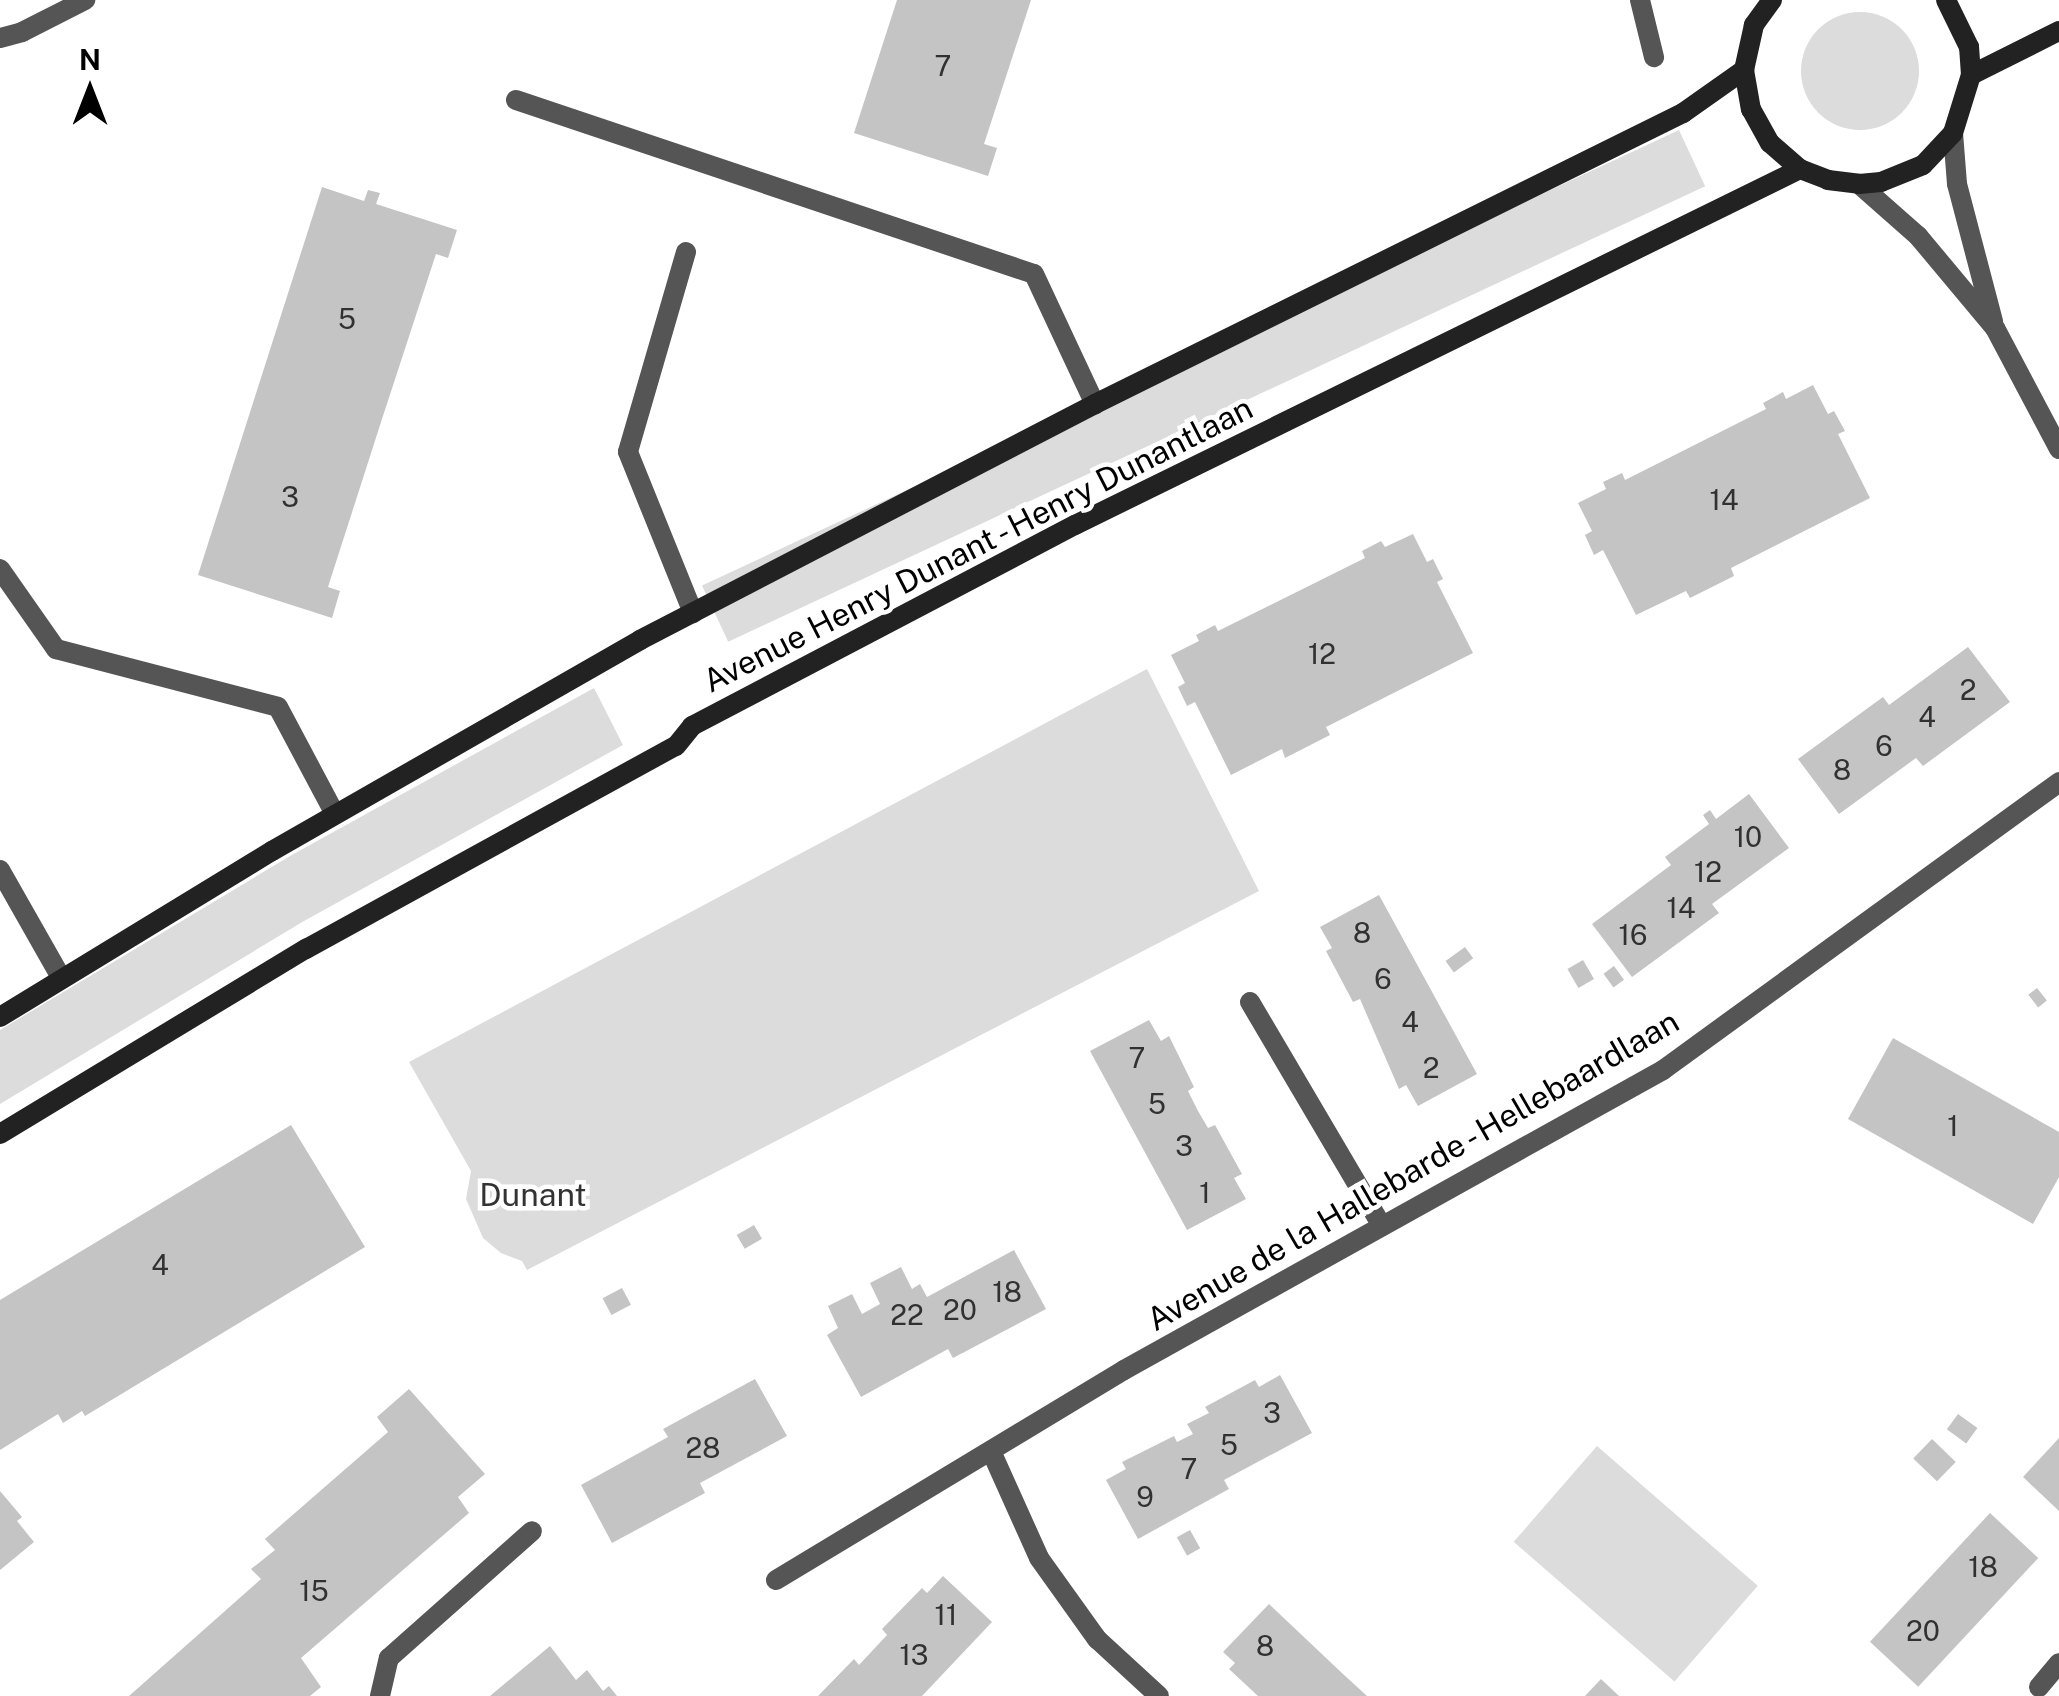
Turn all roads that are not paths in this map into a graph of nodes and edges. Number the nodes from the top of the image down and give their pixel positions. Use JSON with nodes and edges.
{"nodes":[{"id":1,"x":85,"y":0,"type":"edge"},
{"id":2,"x":1640,"y":0,"type":"edge"},
{"id":3,"x":1772,"y":0,"type":"edge"},
{"id":4,"x":1946,"y":0,"type":"edge"},
{"id":5,"x":2059,"y":31,"type":"edge"},
{"id":6,"x":0,"y":38,"type":"edge"},
{"id":7,"x":1654,"y":57,"type":"dead end"},
{"id":8,"x":1744,"y":70,"type":"junction"},
{"id":9,"x":1971,"y":75,"type":"junction"},
{"id":10,"x":516,"y":100,"type":"dead end"},
{"id":11,"x":1953,"y":133,"type":"junction"},
{"id":12,"x":1800,"y":168,"type":"junction"},
{"id":13,"x":1859,"y":184,"type":"junction"},
{"id":14,"x":686,"y":252,"type":"dead end"},
{"id":15,"x":1994,"y":328,"type":"junction"},
{"id":16,"x":1095,"y":404,"type":"junction"},
{"id":17,"x":2059,"y":449,"type":"edge"},
{"id":18,"x":0,"y":569,"type":"edge"},
{"id":19,"x":693,"y":612,"type":"junction"},
{"id":20,"x":2059,"y":782,"type":"edge"},
{"id":21,"x":335,"y":814,"type":"junction"},
{"id":22,"x":0,"y":870,"type":"edge"},
{"id":23,"x":62,"y":979,"type":"junction"},
{"id":24,"x":1250,"y":1002,"type":"dead end"},
{"id":25,"x":0,"y":1017,"type":"edge"},
{"id":26,"x":0,"y":1134,"type":"edge"},
{"id":27,"x":1382,"y":1226,"type":"junction"},
{"id":28,"x":991,"y":1451,"type":"junction"},
{"id":29,"x":532,"y":1531,"type":"dead end"},
{"id":30,"x":776,"y":1580,"type":"dead end"},
{"id":31,"x":2059,"y":1663,"type":"edge"},
{"id":32,"x":2039,"y":1687,"type":"dead end"},
{"id":33,"x":380,"y":1696,"type":"edge"},
{"id":34,"x":1159,"y":1696,"type":"edge"}],
"edges":[{"from":1,"to":6,"type":"street"},
{"from":2,"to":7,"type":"street"},
{"from":3,"to":8,"type":"street"},
{"from":4,"to":9,"type":"street"},
{"from":5,"to":9,"type":"street"},
{"from":8,"to":12,"type":"street"},
{"from":8,"to":16,"type":"street"},
{"from":9,"to":11,"type":"street"},
{"from":10,"to":16,"type":"street"},
{"from":11,"to":13,"type":"street"},
{"from":11,"to":15,"type":"street"},
{"from":12,"to":13,"type":"street"},
{"from":12,"to":26,"type":"street","name":"Avenue Henry Dunant - Henry Dunantlaan"},
{"from":13,"to":15,"type":"street"},
{"from":14,"to":19,"type":"street"},
{"from":15,"to":17,"type":"street"},
{"from":16,"to":19,"type":"street"},
{"from":18,"to":21,"type":"street"},
{"from":19,"to":21,"type":"street"},
{"from":20,"to":27,"type":"street","name":"Avenue de la Hallebarde - Hellebaardlaan"},
{"from":21,"to":23,"type":"street"},
{"from":22,"to":23,"type":"street"},
{"from":23,"to":25,"type":"street"},
{"from":24,"to":27,"type":"street"},
{"from":27,"to":28,"type":"street","name":"Avenue de la Hallebarde - Hellebaardlaan"},
{"from":28,"to":30,"type":"street","name":"Avenue de la Hallebarde - Hellebaardlaan"},
{"from":28,"to":34,"type":"street"},
{"from":29,"to":33,"type":"street"},
{"from":31,"to":32,"type":"street"}]}
